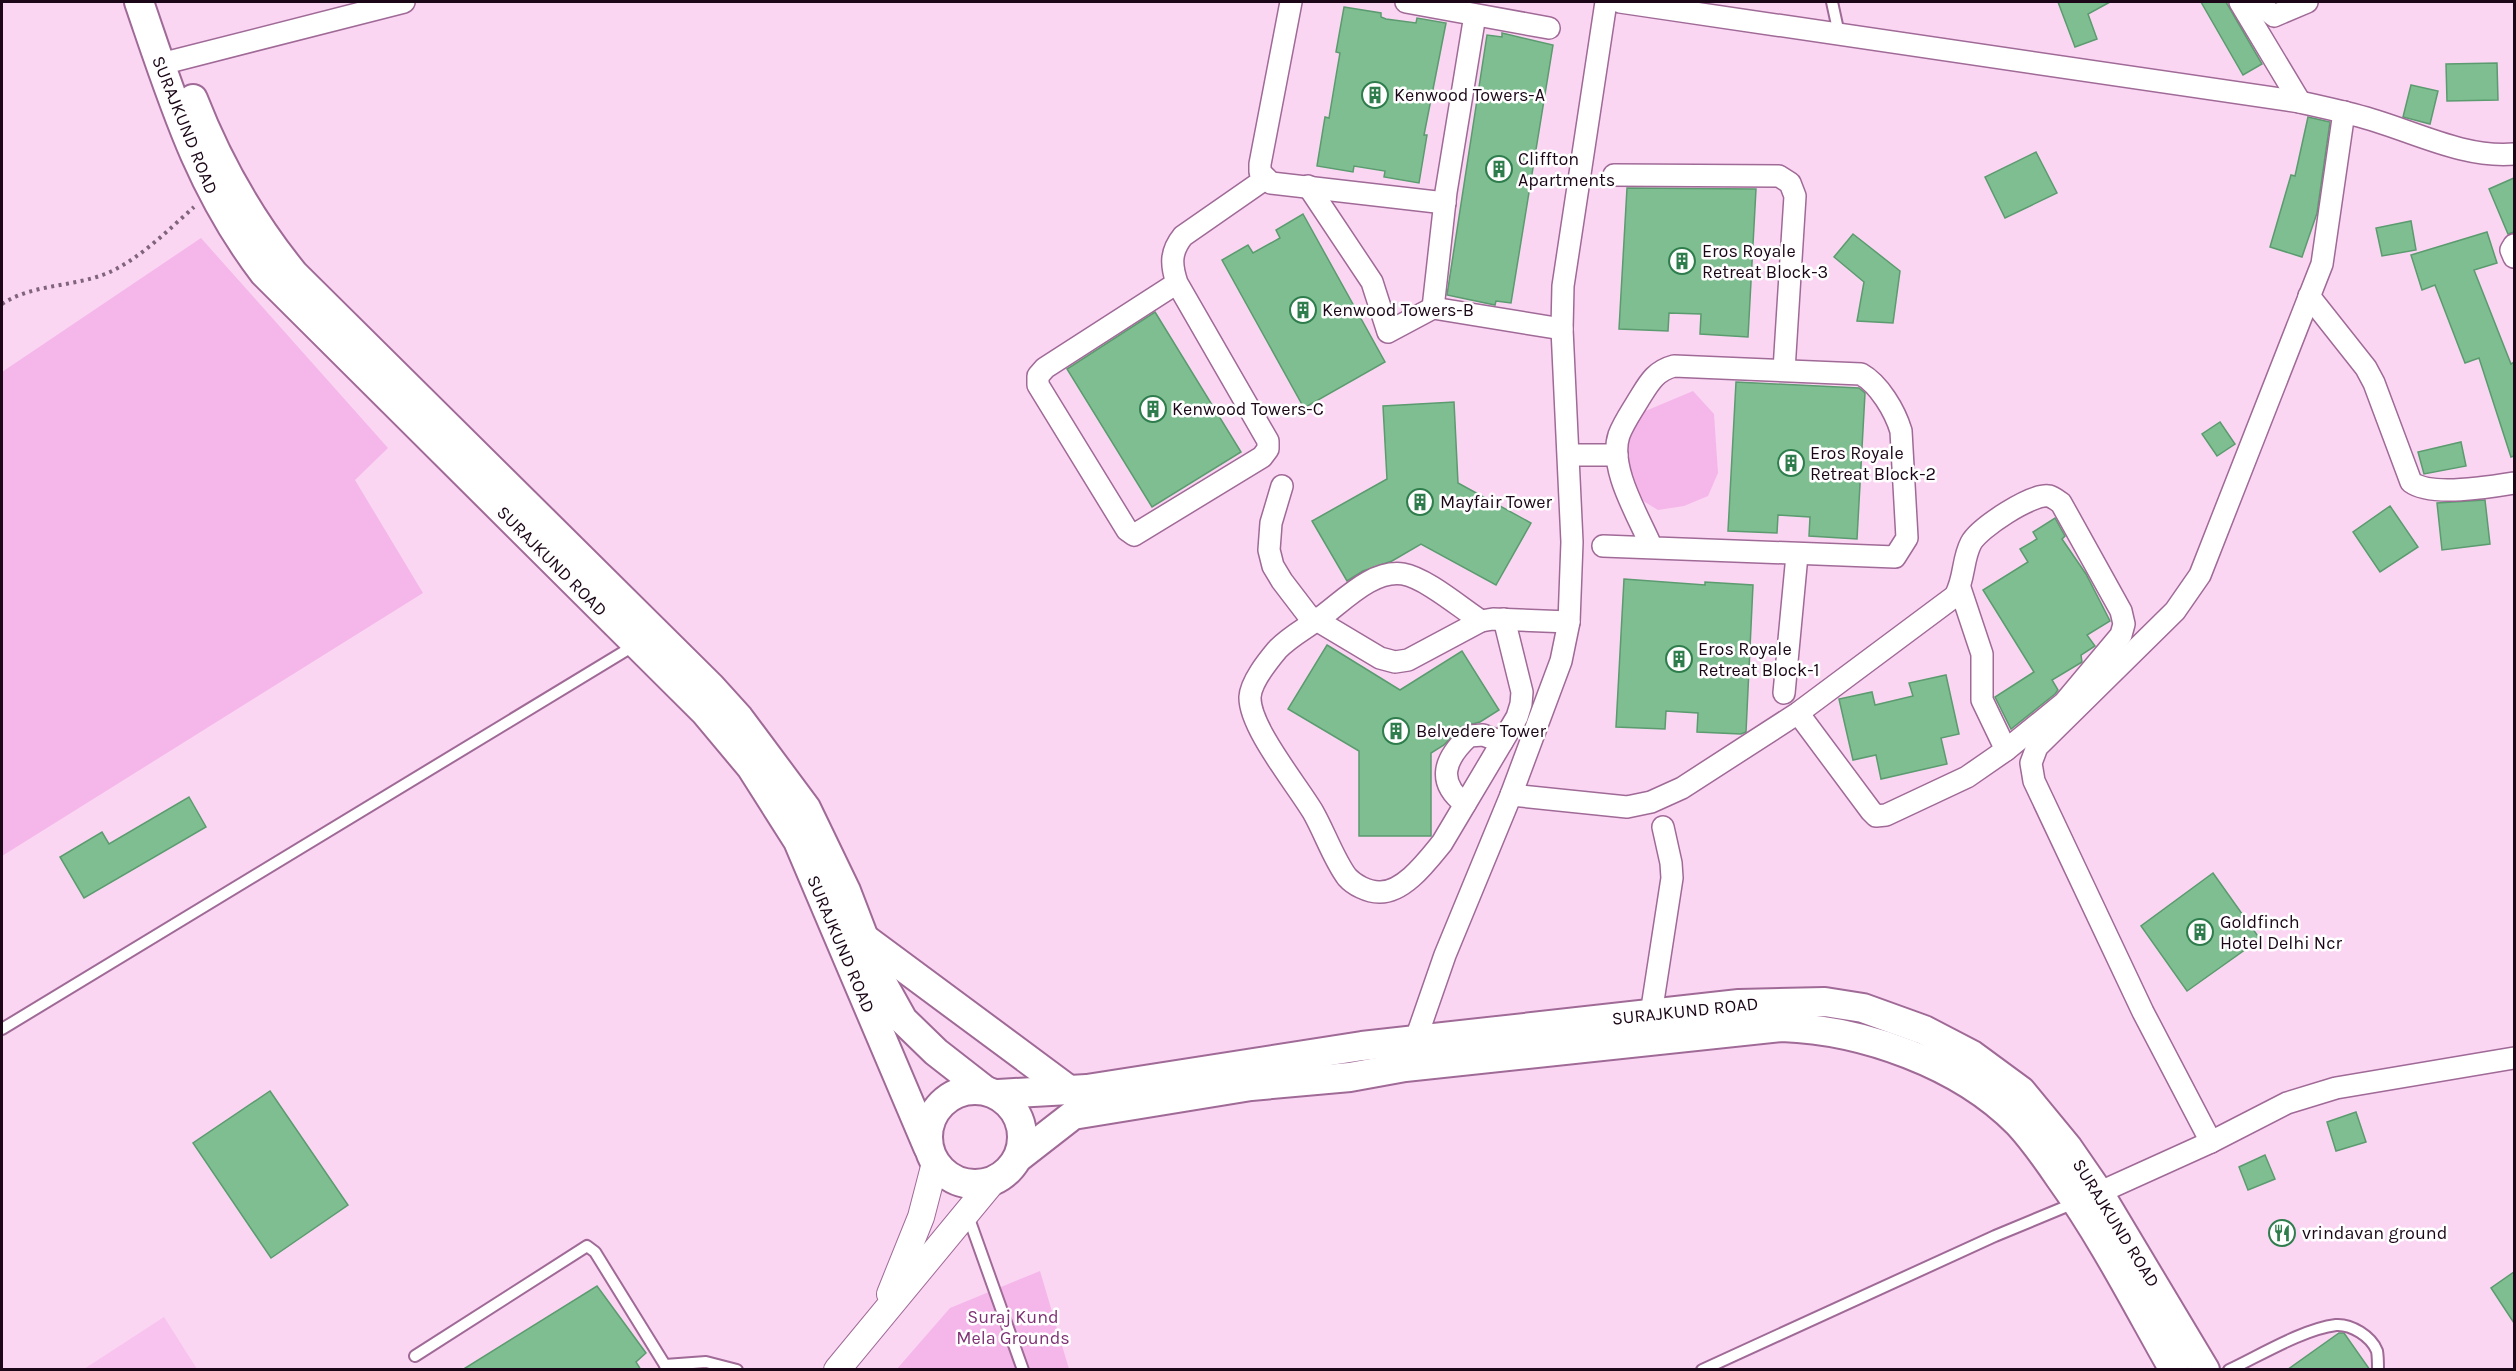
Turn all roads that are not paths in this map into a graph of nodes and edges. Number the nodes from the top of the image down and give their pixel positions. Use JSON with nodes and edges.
{"nodes":[{"id":1,"x":139,"y":2,"type":"edge"},
{"id":2,"x":155,"y":2,"type":"edge"},
{"id":3,"x":404,"y":2,"type":"edge"},
{"id":4,"x":1292,"y":2,"type":"edge"},
{"id":5,"x":1406,"y":2,"type":"edge"},
{"id":6,"x":1606,"y":2,"type":"edge"},
{"id":7,"x":1620,"y":2,"type":"edge"},
{"id":8,"x":1832,"y":2,"type":"edge"},
{"id":9,"x":2240,"y":2,"type":"edge"},
{"id":10,"x":2257,"y":2,"type":"edge"},
{"id":11,"x":2307,"y":2,"type":"edge"},
{"id":12,"x":1475,"y":15,"type":"junction"},
{"id":13,"x":1549,"y":28,"type":"dead end"},
{"id":14,"x":1839,"y":34,"type":"junction"},
{"id":15,"x":169,"y":62,"type":"junction"},
{"id":16,"x":2300,"y":102,"type":"junction"},
{"id":17,"x":2344,"y":112,"type":"junction"},
{"id":18,"x":2514,"y":154,"type":"edge"},
{"id":19,"x":1614,"y":176,"type":"dead end"},
{"id":20,"x":1265,"y":179,"type":"junction"},
{"id":21,"x":1308,"y":186,"type":"junction"},
{"id":22,"x":1445,"y":203,"type":"junction"},
{"id":23,"x":2514,"y":245,"type":"edge"},
{"id":24,"x":2514,"y":257,"type":"edge"},
{"id":25,"x":1178,"y":283,"type":"junction"},
{"id":26,"x":2309,"y":296,"type":"junction"},
{"id":27,"x":1433,"y":308,"type":"junction"},
{"id":28,"x":1562,"y":329,"type":"junction"},
{"id":29,"x":1784,"y":370,"type":"junction"},
{"id":30,"x":1570,"y":455,"type":"junction"},
{"id":31,"x":1617,"y":455,"type":"junction"},
{"id":32,"x":2514,"y":483,"type":"edge"},
{"id":33,"x":1282,"y":486,"type":"dead end"},
{"id":34,"x":1603,"y":546,"type":"dead end"},
{"id":35,"x":1652,"y":548,"type":"junction"},
{"id":36,"x":1797,"y":555,"type":"junction"},
{"id":37,"x":1960,"y":588,"type":"junction"},
{"id":38,"x":1504,"y":619,"type":"junction"},
{"id":39,"x":1317,"y":620,"type":"junction"},
{"id":40,"x":1481,"y":621,"type":"junction"},
{"id":41,"x":1569,"y":622,"type":"junction"},
{"id":42,"x":645,"y":638,"type":"junction"},
{"id":43,"x":1784,"y":693,"type":"dead end"},
{"id":44,"x":1798,"y":713,"type":"junction"},
{"id":45,"x":1502,"y":742,"type":"junction"},
{"id":46,"x":2006,"y":750,"type":"junction"},
{"id":47,"x":1511,"y":795,"type":"junction"},
{"id":48,"x":1466,"y":804,"type":"junction"},
{"id":49,"x":1663,"y":827,"type":"dead end"},
{"id":50,"x":864,"y":938,"type":"junction"},
{"id":51,"x":1651,"y":1014,"type":"junction"},
{"id":52,"x":2,"y":1029,"type":"edge"},
{"id":53,"x":1416,"y":1039,"type":"junction"},
{"id":54,"x":2514,"y":1058,"type":"edge"},
{"id":55,"x":1405,"y":1067,"type":"junction"},
{"id":56,"x":1069,"y":1089,"type":"junction"},
{"id":57,"x":992,"y":1092,"type":"junction"},
{"id":58,"x":2211,"y":1142,"type":"junction"},
{"id":59,"x":932,"y":1155,"type":"junction"},
{"id":60,"x":1019,"y":1157,"type":"junction"},
{"id":61,"x":993,"y":1181,"type":"junction"},
{"id":62,"x":2088,"y":1197,"type":"junction"},
{"id":63,"x":967,"y":1213,"type":"junction"},
{"id":64,"x":879,"y":1320,"type":"junction"},
{"id":65,"x":415,"y":1356,"type":"dead end"},
{"id":66,"x":666,"y":1367,"type":"edge"},
{"id":67,"x":737,"y":1370,"type":"edge"},
{"id":68,"x":837,"y":1370,"type":"edge"},
{"id":69,"x":1023,"y":1370,"type":"edge"},
{"id":70,"x":1702,"y":1370,"type":"edge"},
{"id":71,"x":2174,"y":1370,"type":"edge"},
{"id":72,"x":2205,"y":1370,"type":"edge"},
{"id":73,"x":2229,"y":1370,"type":"edge"},
{"id":74,"x":2378,"y":1370,"type":"edge"}],
"edges":[{"from":1,"to":15,"type":"main road","name":"SURAJKUND ROAD"},
{"from":2,"to":15,"type":"main road","name":"SURAJKUND ROAD"},
{"from":3,"to":15,"type":"street"},
{"from":4,"to":20,"type":"street"},
{"from":5,"to":12,"type":"street"},
{"from":6,"to":28,"type":"street"},
{"from":7,"to":14,"type":"street"},
{"from":8,"to":14,"type":"lane"},
{"from":9,"to":16,"type":"street"},
{"from":10,"to":11,"type":"street"},
{"from":12,"to":13,"type":"street"},
{"from":12,"to":22,"type":"street"},
{"from":14,"to":16,"type":"street"},
{"from":15,"to":42,"type":"main road","name":"SURAJKUND ROAD"},
{"from":15,"to":42,"type":"main road","name":"SURAJKUND ROAD"},
{"from":16,"to":17,"type":"street"},
{"from":17,"to":18,"type":"street"},
{"from":17,"to":26,"type":"street"},
{"from":19,"to":29,"type":"street"},
{"from":20,"to":21,"type":"street"},
{"from":20,"to":25,"type":"street"},
{"from":21,"to":22,"type":"street"},
{"from":21,"to":27,"type":"street"},
{"from":22,"to":27,"type":"street"},
{"from":23,"to":24,"type":"street"},
{"from":25,"to":25,"type":"street"},
{"from":26,"to":32,"type":"street"},
{"from":26,"to":58,"type":"street"},
{"from":27,"to":28,"type":"street"},
{"from":28,"to":30,"type":"street"},
{"from":29,"to":31,"type":"street"},
{"from":29,"to":36,"type":"street"},
{"from":30,"to":31,"type":"street"},
{"from":30,"to":41,"type":"street"},
{"from":31,"to":35,"type":"street"},
{"from":33,"to":39,"type":"street"},
{"from":34,"to":35,"type":"street"},
{"from":35,"to":36,"type":"street"},
{"from":36,"to":43,"type":"street"},
{"from":37,"to":44,"type":"street"},
{"from":37,"to":46,"type":"street"},
{"from":37,"to":46,"type":"street"},
{"from":38,"to":40,"type":"street"},
{"from":38,"to":41,"type":"street"},
{"from":38,"to":45,"type":"street"},
{"from":39,"to":40,"type":"street"},
{"from":39,"to":40,"type":"street"},
{"from":39,"to":48,"type":"street"},
{"from":41,"to":47,"type":"street"},
{"from":42,"to":50,"type":"main road","name":"SURAJKUND ROAD"},
{"from":42,"to":52,"type":"lane"},
{"from":42,"to":59,"type":"main road","name":"SURAJKUND ROAD"},
{"from":44,"to":46,"type":"street"},
{"from":44,"to":47,"type":"street"},
{"from":45,"to":48,"type":"street"},
{"from":45,"to":48,"type":"street"},
{"from":47,"to":53,"type":"street"},
{"from":49,"to":51,"type":"street"},
{"from":50,"to":56,"type":"main road"},
{"from":50,"to":57,"type":"main road","name":"SURAJKUND ROAD"},
{"from":51,"to":53,"type":"main road","name":"SURAJKUND ROAD"},
{"from":51,"to":62,"type":"main road","name":"SURAJKUND ROAD"},
{"from":53,"to":55,"type":"street"},
{"from":53,"to":56,"type":"main road","name":"SURAJKUND ROAD"},
{"from":54,"to":58,"type":"street"},
{"from":55,"to":60,"type":"main road","name":"SURAJKUND ROAD"},
{"from":55,"to":62,"type":"main road","name":"SURAJKUND ROAD"},
{"from":56,"to":57,"type":"main road","name":"SURAJKUND ROAD"},
{"from":57,"to":59,"type":"main road"},
{"from":57,"to":60,"type":"main road"},
{"from":58,"to":62,"type":"street"},
{"from":59,"to":61,"type":"main road"},
{"from":59,"to":64,"type":"street"},
{"from":60,"to":61,"type":"main road"},
{"from":61,"to":63,"type":"street"},
{"from":62,"to":70,"type":"lane"},
{"from":62,"to":71,"type":"main road","name":"SURAJKUND ROAD"},
{"from":62,"to":72,"type":"main road","name":"SURAJKUND ROAD"},
{"from":63,"to":64,"type":"street"},
{"from":63,"to":69,"type":"lane"},
{"from":64,"to":68,"type":"street"},
{"from":65,"to":66,"type":"lane"},
{"from":66,"to":67,"type":"lane"},
{"from":73,"to":74,"type":"lane"}]}
